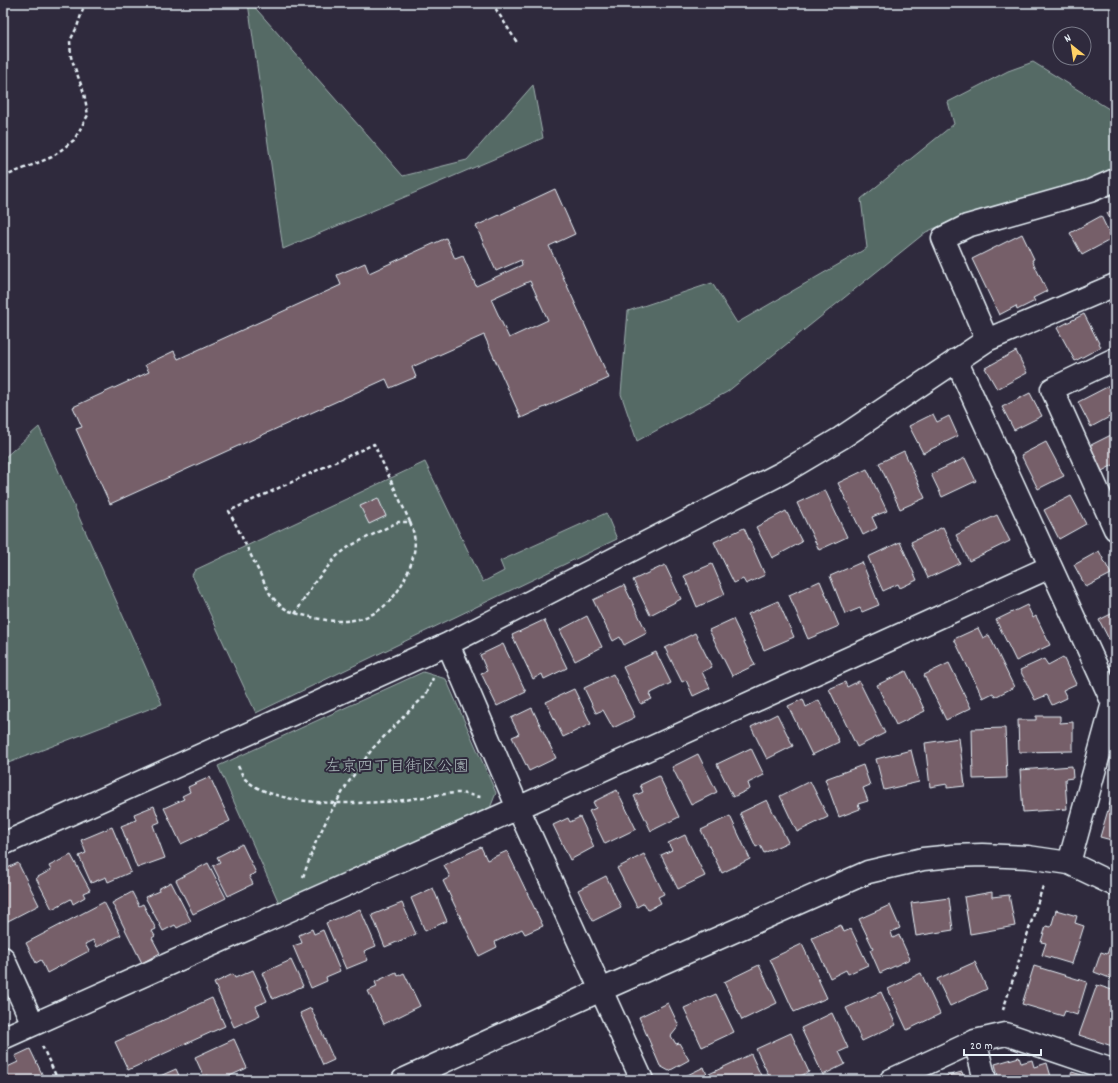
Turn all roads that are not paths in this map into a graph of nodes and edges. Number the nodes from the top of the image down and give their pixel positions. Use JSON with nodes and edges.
{"nodes":[{"id":1,"x":1115,"y":180,"type":"edge"},
{"id":2,"x":1115,"y":285,"type":"edge"},
{"id":3,"x":987,"y":340,"type":"junction"},
{"id":4,"x":1115,"y":359,"type":"edge"},
{"id":5,"x":956,"y":360,"type":"junction"},
{"id":6,"x":1115,"y":529,"type":"edge"},
{"id":7,"x":1050,"y":567,"type":"junction"},
{"id":8,"x":448,"y":644,"type":"junction"},
{"id":9,"x":518,"y":808,"type":"junction"},
{"id":10,"x":3,"y":844,"type":"edge"},
{"id":11,"x":1069,"y":863,"type":"junction"},
{"id":12,"x":1115,"y":885,"type":"edge"},
{"id":13,"x":3,"y":958,"type":"edge"},
{"id":14,"x":601,"y":990,"type":"junction"},
{"id":15,"x":33,"y":1024,"type":"junction"},
{"id":16,"x":3,"y":1038,"type":"edge"},
{"id":17,"x":984,"y":1039,"type":"junction"},
{"id":18,"x":1115,"y":1071,"type":"edge"},
{"id":19,"x":403,"y":1080,"type":"edge"},
{"id":20,"x":642,"y":1080,"type":"edge"},
{"id":21,"x":891,"y":1080,"type":"edge"},
{"id":22,"x":985,"y":1080,"type":"edge"}],
"edges":[{"from":1,"to":3,"type":"street"},
{"from":2,"to":3,"type":"street"},
{"from":3,"to":5,"type":"street"},
{"from":4,"to":6,"type":"street"},
{"from":5,"to":7,"type":"street"},
{"from":5,"to":8,"type":"street"},
{"from":7,"to":9,"type":"street"},
{"from":7,"to":11,"type":"street"},
{"from":8,"to":9,"type":"street"},
{"from":8,"to":10,"type":"street"},
{"from":9,"to":14,"type":"street"},
{"from":9,"to":15,"type":"street"},
{"from":11,"to":12,"type":"street"},
{"from":11,"to":14,"type":"street"},
{"from":13,"to":15,"type":"street"},
{"from":14,"to":19,"type":"street"},
{"from":14,"to":20,"type":"street"},
{"from":15,"to":16,"type":"street"},
{"from":17,"to":18,"type":"street"},
{"from":17,"to":21,"type":"street"},
{"from":17,"to":22,"type":"street"}]}
